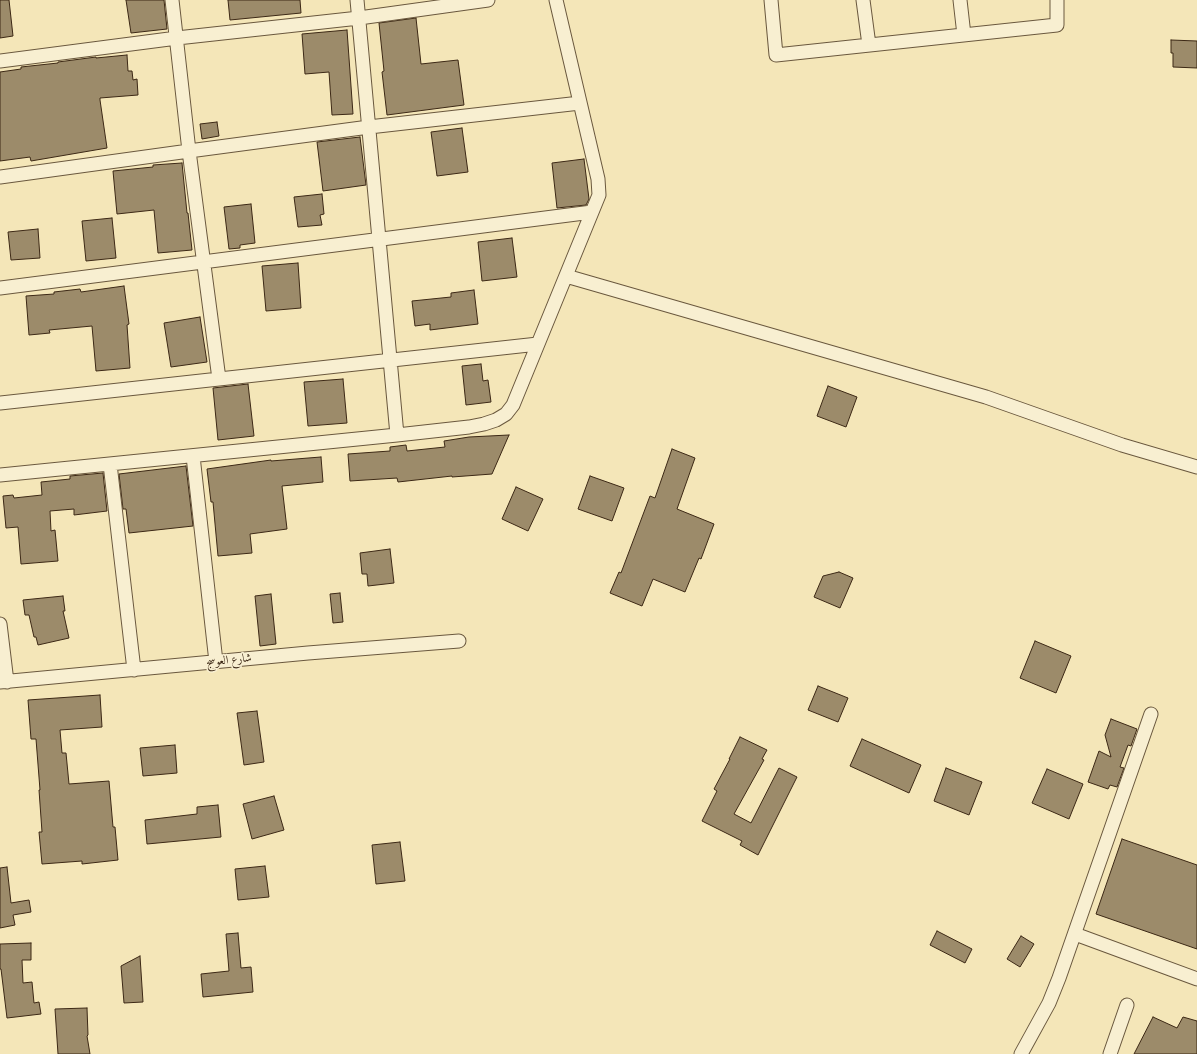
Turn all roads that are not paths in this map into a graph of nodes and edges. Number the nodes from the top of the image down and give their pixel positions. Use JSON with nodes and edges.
{"nodes":[{"id":1,"x":172,"y":0,"type":"edge"},
{"id":2,"x":357,"y":0,"type":"edge"},
{"id":3,"x":488,"y":0,"type":"edge"},
{"id":4,"x":556,"y":0,"type":"edge"},
{"id":5,"x":771,"y":0,"type":"edge"},
{"id":6,"x":863,"y":0,"type":"edge"},
{"id":7,"x":960,"y":0,"type":"edge"},
{"id":8,"x":1056,"y":0,"type":"edge"},
{"id":9,"x":359,"y":18,"type":"junction"},
{"id":10,"x":964,"y":35,"type":"junction"},
{"id":11,"x":177,"y":38,"type":"junction"},
{"id":12,"x":869,"y":45,"type":"junction"},
{"id":13,"x":0,"y":61,"type":"edge"},
{"id":14,"x":580,"y":102,"type":"junction"},
{"id":15,"x":369,"y":127,"type":"junction"},
{"id":16,"x":189,"y":151,"type":"junction"},
{"id":17,"x":0,"y":178,"type":"edge"},
{"id":18,"x":592,"y":212,"type":"junction"},
{"id":19,"x":379,"y":240,"type":"junction"},
{"id":20,"x":204,"y":262,"type":"junction"},
{"id":21,"x":566,"y":276,"type":"junction"},
{"id":22,"x":0,"y":288,"type":"edge"},
{"id":23,"x":538,"y":344,"type":"junction"},
{"id":24,"x":390,"y":360,"type":"junction"},
{"id":25,"x":219,"y":379,"type":"junction"},
{"id":26,"x":0,"y":403,"type":"edge"},
{"id":27,"x":397,"y":436,"type":"junction"},
{"id":28,"x":193,"y":456,"type":"junction"},
{"id":29,"x":110,"y":464,"type":"junction"},
{"id":30,"x":1197,"y":467,"type":"edge"},
{"id":31,"x":0,"y":475,"type":"edge"},
{"id":32,"x":0,"y":624,"type":"edge"},
{"id":33,"x":459,"y":641,"type":"dead end"},
{"id":34,"x":216,"y":662,"type":"junction"},
{"id":35,"x":134,"y":670,"type":"junction"},
{"id":36,"x":3,"y":682,"type":"edge"},
{"id":37,"x":1151,"y":714,"type":"dead end"},
{"id":38,"x":1075,"y":934,"type":"junction"},
{"id":39,"x":1197,"y":979,"type":"edge"},
{"id":40,"x":1127,"y":1005,"type":"dead end"},
{"id":41,"x":1021,"y":1054,"type":"edge"},
{"id":42,"x":1110,"y":1054,"type":"edge"}],
"edges":[{"from":1,"to":11,"type":"street"},
{"from":2,"to":9,"type":"street"},
{"from":3,"to":9,"type":"street"},
{"from":4,"to":14,"type":"street"},
{"from":5,"to":12,"type":"street"},
{"from":6,"to":12,"type":"street"},
{"from":7,"to":10,"type":"street"},
{"from":8,"to":10,"type":"street"},
{"from":9,"to":11,"type":"street"},
{"from":9,"to":15,"type":"street"},
{"from":10,"to":12,"type":"street"},
{"from":11,"to":13,"type":"street"},
{"from":11,"to":16,"type":"street"},
{"from":14,"to":15,"type":"street"},
{"from":14,"to":18,"type":"street"},
{"from":15,"to":16,"type":"street"},
{"from":15,"to":19,"type":"street"},
{"from":16,"to":17,"type":"street"},
{"from":16,"to":20,"type":"street"},
{"from":18,"to":19,"type":"street"},
{"from":18,"to":21,"type":"street"},
{"from":19,"to":20,"type":"street"},
{"from":19,"to":24,"type":"street"},
{"from":20,"to":22,"type":"street"},
{"from":20,"to":25,"type":"street"},
{"from":21,"to":23,"type":"street"},
{"from":21,"to":30,"type":"street"},
{"from":23,"to":24,"type":"street"},
{"from":23,"to":27,"type":"street"},
{"from":24,"to":25,"type":"street"},
{"from":24,"to":27,"type":"street"},
{"from":25,"to":26,"type":"street"},
{"from":27,"to":28,"type":"street"},
{"from":28,"to":29,"type":"street"},
{"from":28,"to":34,"type":"street"},
{"from":29,"to":31,"type":"street"},
{"from":29,"to":35,"type":"street"},
{"from":32,"to":36,"type":"street"},
{"from":33,"to":34,"type":"street","name":"شارع العوسج"},
{"from":34,"to":35,"type":"street","name":"شارع العوسج"},
{"from":35,"to":36,"type":"street","name":"شارع العوسج"},
{"from":37,"to":38,"type":"street"},
{"from":38,"to":39,"type":"street"},
{"from":38,"to":41,"type":"street"},
{"from":40,"to":42,"type":"street"}]}
